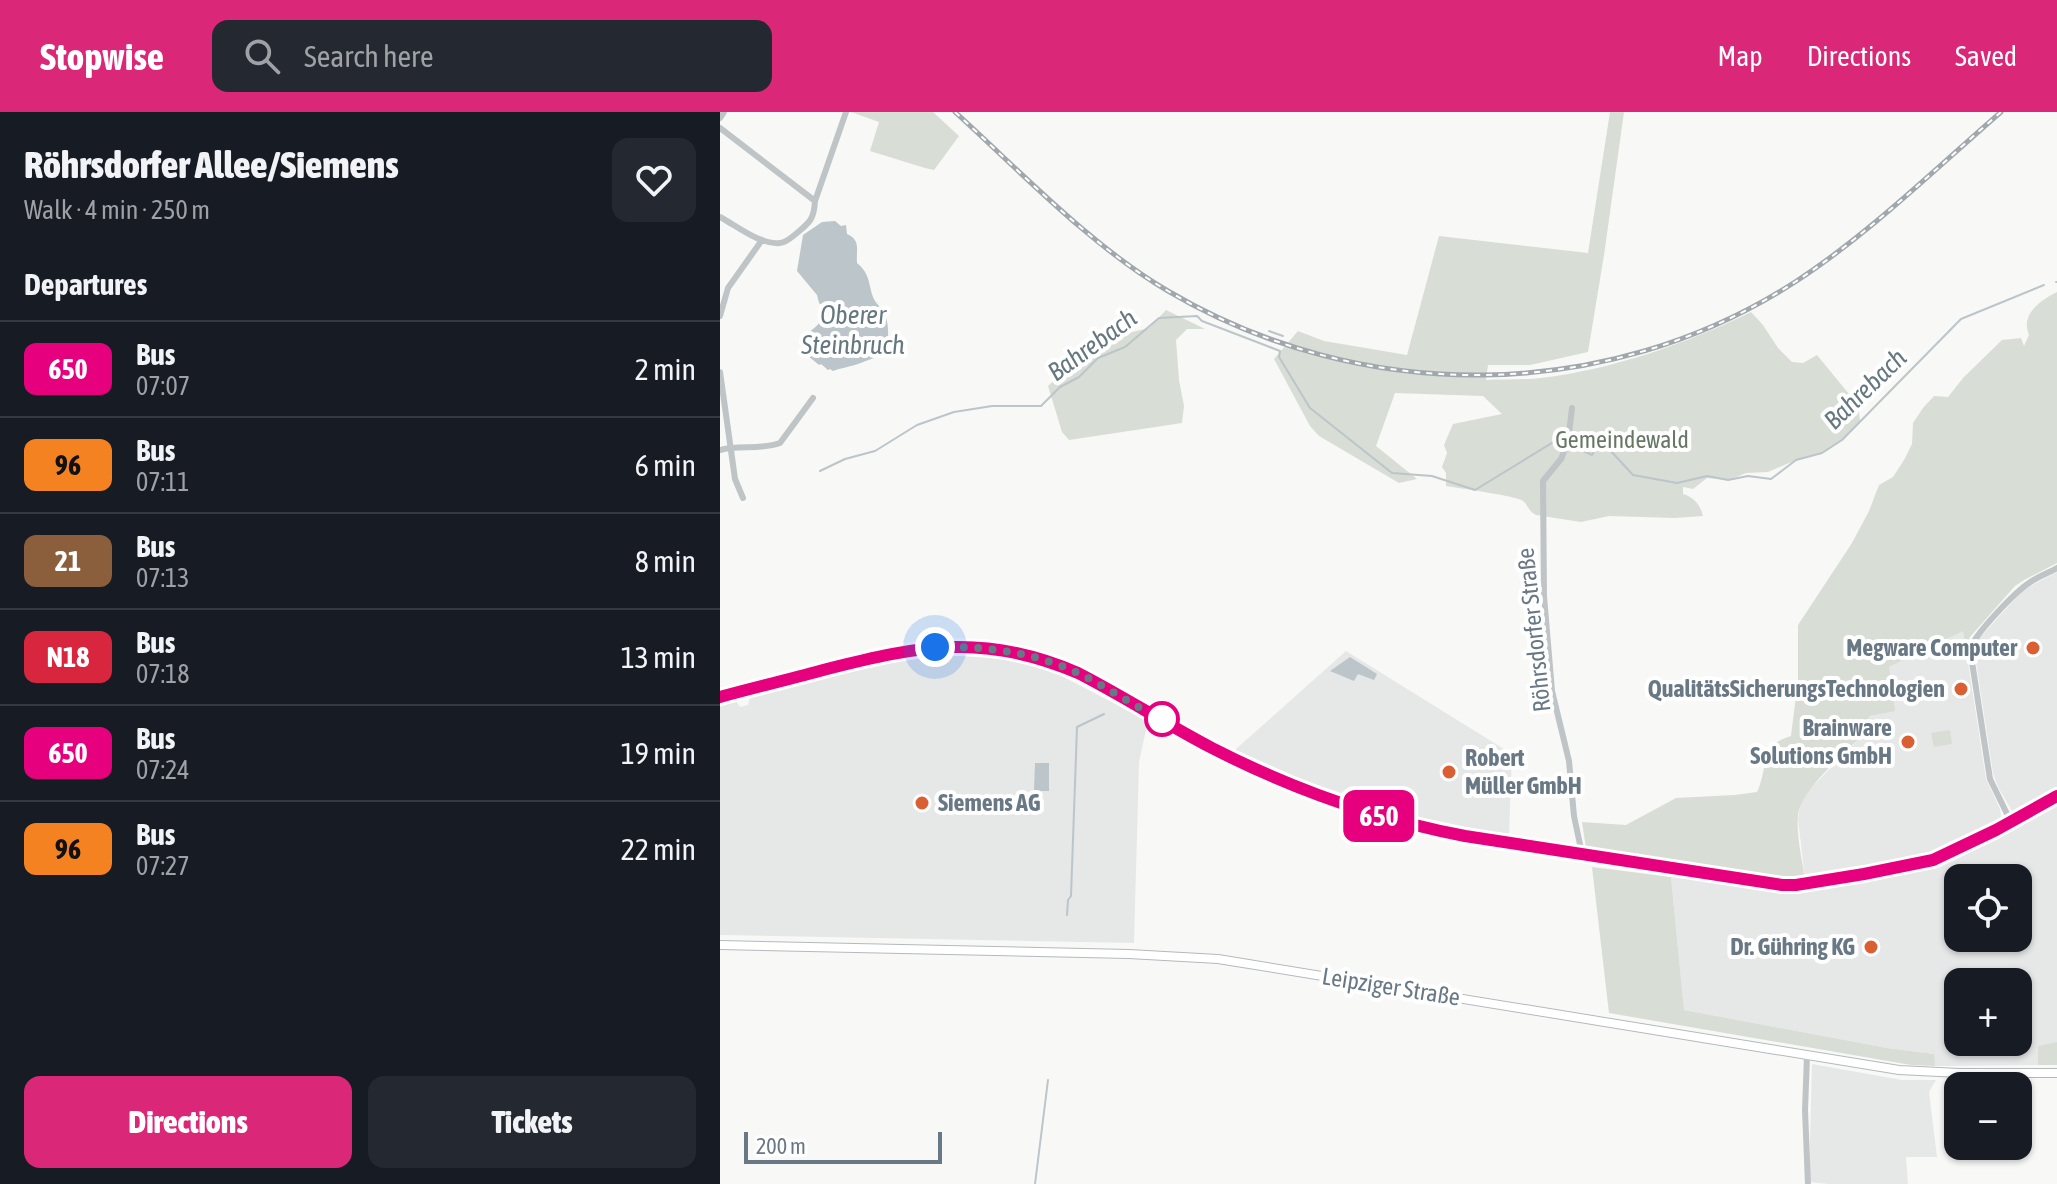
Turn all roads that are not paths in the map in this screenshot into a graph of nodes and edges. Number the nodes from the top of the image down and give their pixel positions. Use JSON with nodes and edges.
{"nodes":[{"id":1,"x":724,"y":112,"type":"edge"},
{"id":2,"x":846,"y":112,"type":"edge"},
{"id":3,"x":720,"y":118,"type":"edge"},
{"id":4,"x":720,"y":128,"type":"edge"},
{"id":5,"x":815,"y":201,"type":"junction"},
{"id":6,"x":720,"y":217,"type":"edge"},
{"id":7,"x":762,"y":240,"type":"junction"},
{"id":8,"x":720,"y":316,"type":"edge"},
{"id":9,"x":720,"y":372,"type":"edge"},
{"id":10,"x":813,"y":398,"type":"dead end"},
{"id":11,"x":1572,"y":408,"type":"dead end"},
{"id":12,"x":730,"y":448,"type":"junction"},
{"id":13,"x":720,"y":450,"type":"edge"},
{"id":14,"x":743,"y":498,"type":"dead end"},
{"id":15,"x":2057,"y":568,"type":"edge"},
{"id":16,"x":720,"y":697,"type":"edge"},
{"id":17,"x":2057,"y":796,"type":"edge"},
{"id":18,"x":2011,"y":822,"type":"junction"},
{"id":19,"x":1582,"y":854,"type":"junction"},
{"id":20,"x":720,"y":945,"type":"edge"},
{"id":21,"x":1807,"y":1056,"type":"junction"},
{"id":22,"x":2057,"y":1073,"type":"edge"},
{"id":23,"x":1808,"y":1184,"type":"edge"}],
"edges":[{"from":1,"to":3,"type":"street"},
{"from":2,"to":5,"type":"street"},
{"from":4,"to":5,"type":"street"},
{"from":5,"to":7,"type":"street"},
{"from":6,"to":7,"type":"street"},
{"from":7,"to":8,"type":"street"},
{"from":9,"to":12,"type":"street"},
{"from":10,"to":12,"type":"street"},
{"from":11,"to":19,"type":"street","name":"Röhrsdorfer Straße"},
{"from":12,"to":13,"type":"street"},
{"from":12,"to":14,"type":"street"},
{"from":15,"to":18,"type":"street"},
{"from":16,"to":19,"type":"street"},
{"from":17,"to":18,"type":"street"},
{"from":18,"to":19,"type":"street"},
{"from":20,"to":21,"type":"main road","name":"Leipziger Straße"},
{"from":21,"to":22,"type":"main road","name":"Leipziger Straße"},
{"from":21,"to":23,"type":"street"}]}
